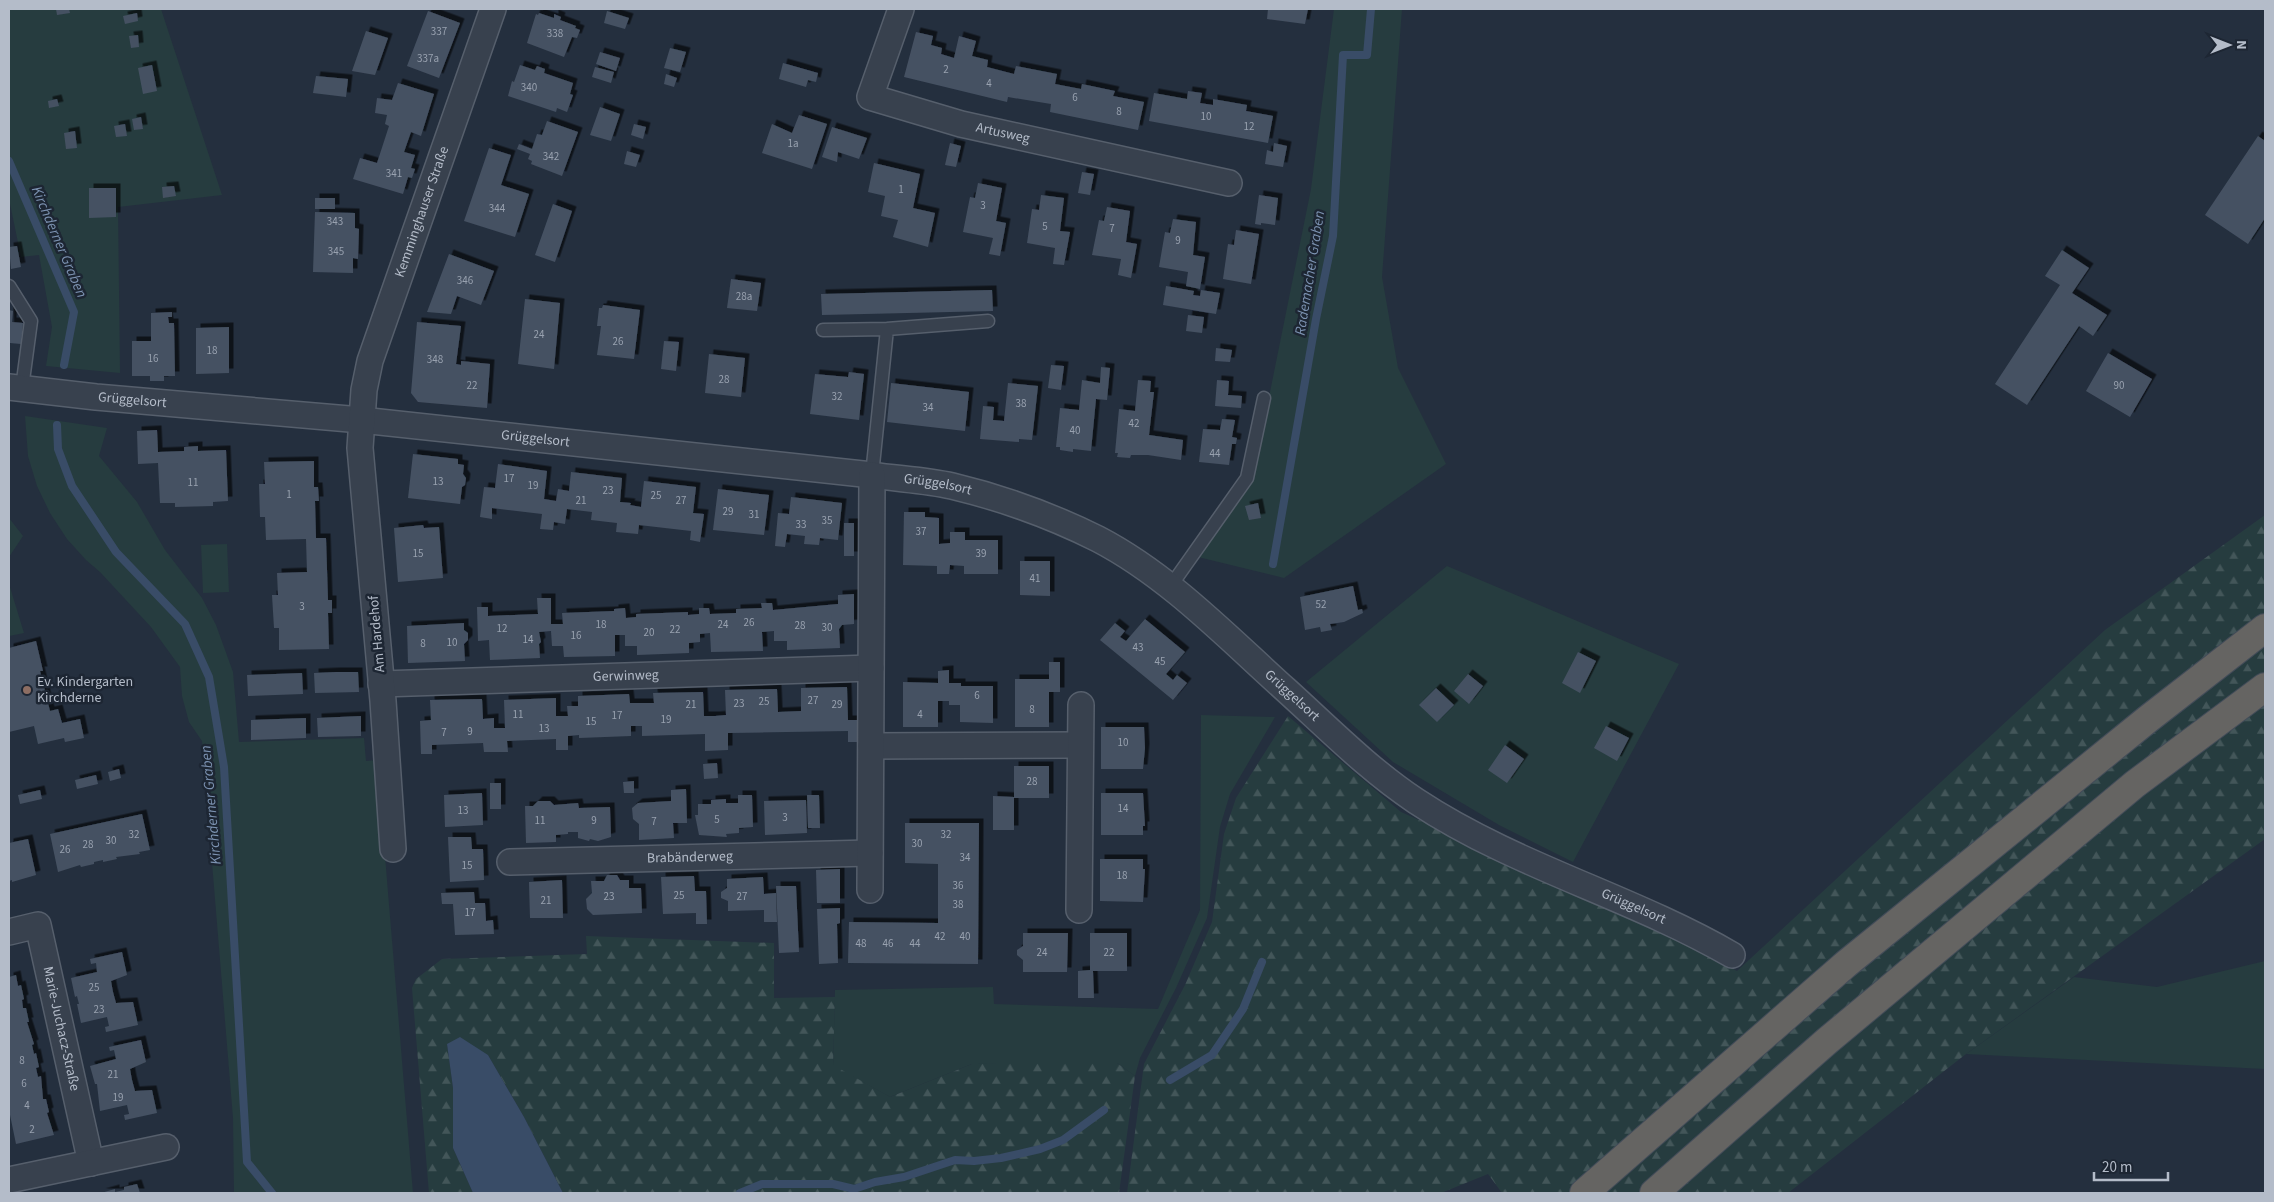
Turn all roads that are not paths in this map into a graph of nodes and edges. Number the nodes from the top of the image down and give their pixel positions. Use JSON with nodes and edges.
{"nodes":[{"id":1,"x":493,"y":9,"type":"edge"},
{"id":2,"x":901,"y":9,"type":"edge"},
{"id":3,"x":1229,"y":183,"type":"dead end"},
{"id":4,"x":9,"y":286,"type":"edge"},
{"id":5,"x":988,"y":321,"type":"dead end"},
{"id":6,"x":887,"y":329,"type":"junction"},
{"id":7,"x":823,"y":330,"type":"dead end"},
{"id":8,"x":15,"y":387,"type":"edge"},
{"id":9,"x":1264,"y":398,"type":"dead end"},
{"id":10,"x":361,"y":420,"type":"junction"},
{"id":11,"x":872,"y":475,"type":"junction"},
{"id":12,"x":1170,"y":587,"type":"junction"},
{"id":13,"x":2265,"y":628,"type":"edge"},
{"id":14,"x":871,"y":668,"type":"junction"},
{"id":15,"x":381,"y":684,"type":"junction"},
{"id":16,"x":2265,"y":688,"type":"edge"},
{"id":17,"x":1080,"y":705,"type":"dead end"},
{"id":18,"x":871,"y":746,"type":"junction"},
{"id":19,"x":1079,"y":746,"type":"junction"},
{"id":20,"x":393,"y":849,"type":"dead end"},
{"id":21,"x":870,"y":853,"type":"junction"},
{"id":22,"x":510,"y":862,"type":"dead end"},
{"id":23,"x":870,"y":890,"type":"dead end"},
{"id":24,"x":1079,"y":910,"type":"dead end"},
{"id":25,"x":9,"y":932,"type":"edge"},
{"id":26,"x":1732,"y":955,"type":"dead end"},
{"id":27,"x":166,"y":1147,"type":"dead end"},
{"id":28,"x":91,"y":1163,"type":"junction"},
{"id":29,"x":9,"y":1180,"type":"edge"},
{"id":30,"x":1584,"y":1193,"type":"edge"},
{"id":31,"x":1654,"y":1193,"type":"edge"}],
"edges":[{"from":1,"to":10,"type":"street","name":"Kemminghauser Straße"},
{"from":2,"to":3,"type":"street","name":"Artusweg"},
{"from":4,"to":8,"type":"lane"},
{"from":5,"to":6,"type":"lane"},
{"from":6,"to":7,"type":"lane"},
{"from":6,"to":11,"type":"lane"},
{"from":8,"to":10,"type":"street","name":"Grüggelsort"},
{"from":9,"to":12,"type":"lane"},
{"from":10,"to":11,"type":"street","name":"Grüggelsort"},
{"from":10,"to":15,"type":"street","name":"Am Hardehof"},
{"from":11,"to":12,"type":"street","name":"Grüggelsort"},
{"from":11,"to":14,"type":"street"},
{"from":12,"to":26,"type":"street","name":"Grüggelsort"},
{"from":13,"to":30,"type":"highway"},
{"from":14,"to":15,"type":"street","name":"Gerwinweg"},
{"from":14,"to":18,"type":"street"},
{"from":15,"to":20,"type":"street","name":"Am Hardehof"},
{"from":16,"to":31,"type":"highway"},
{"from":17,"to":19,"type":"street"},
{"from":18,"to":19,"type":"street"},
{"from":18,"to":21,"type":"street"},
{"from":19,"to":24,"type":"street"},
{"from":21,"to":22,"type":"street","name":"Brabänderweg"},
{"from":21,"to":23,"type":"street"},
{"from":25,"to":28,"type":"street","name":"Marie-Juchacz-Straße"},
{"from":27,"to":28,"type":"street"},
{"from":28,"to":29,"type":"street"}]}
